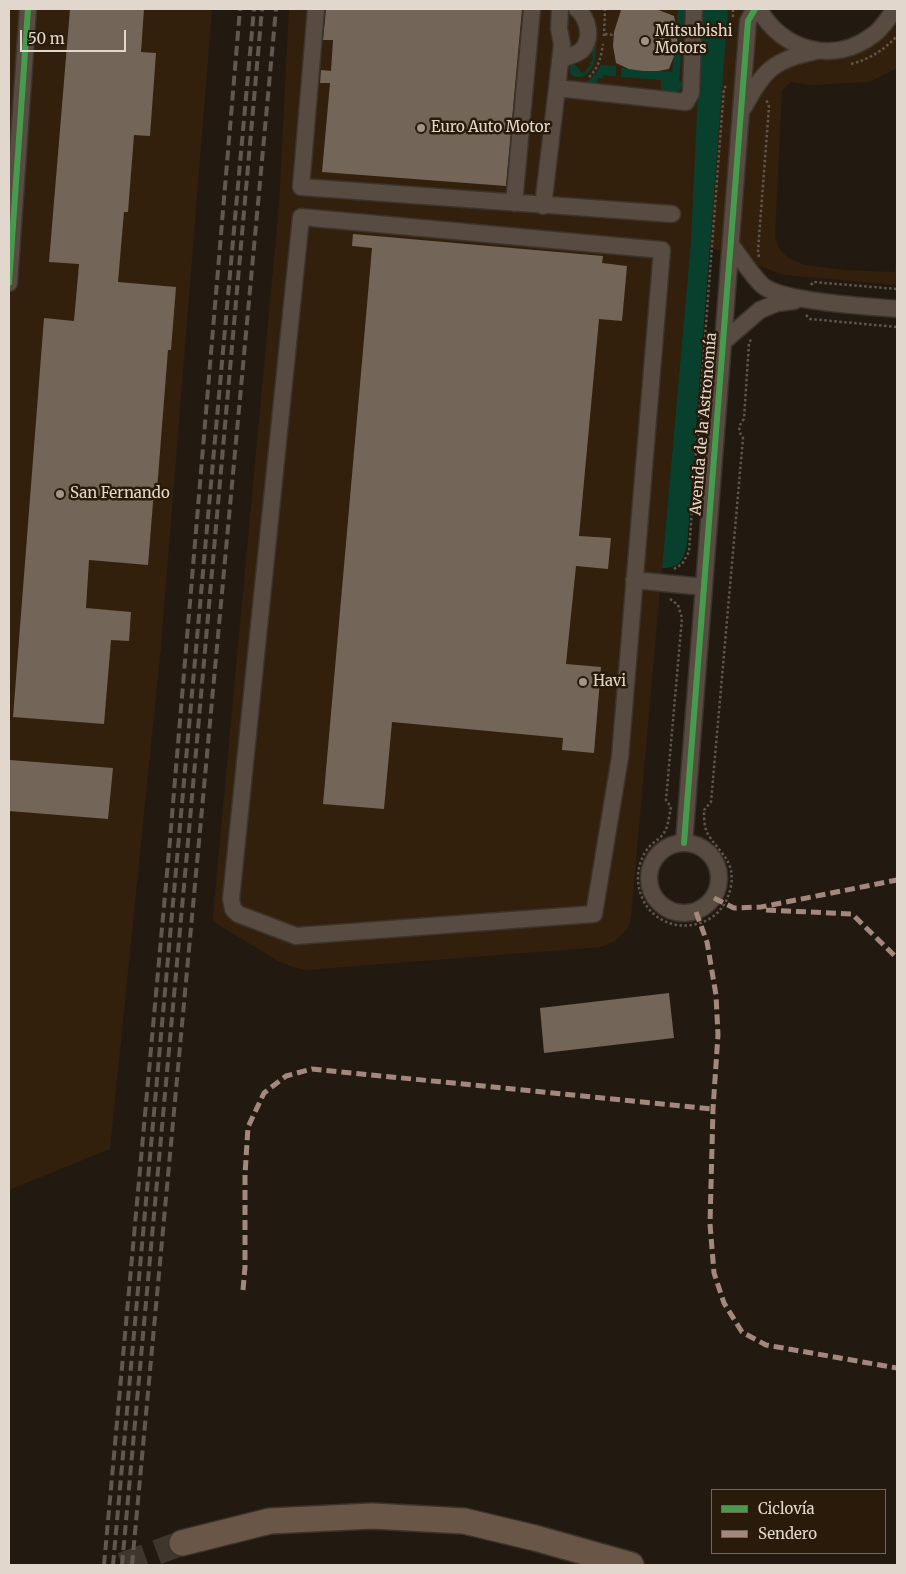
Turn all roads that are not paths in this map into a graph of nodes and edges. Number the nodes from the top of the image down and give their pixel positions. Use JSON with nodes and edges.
{"nodes":[{"id":1,"x":28,"y":9,"type":"edge"},
{"id":2,"x":316,"y":9,"type":"edge"},
{"id":3,"x":532,"y":9,"type":"edge"},
{"id":4,"x":560,"y":9,"type":"edge"},
{"id":5,"x":577,"y":9,"type":"edge"},
{"id":6,"x":694,"y":9,"type":"edge"},
{"id":7,"x":754,"y":9,"type":"edge"},
{"id":8,"x":759,"y":9,"type":"edge"},
{"id":9,"x":895,"y":11,"type":"edge"},
{"id":10,"x":816,"y":51,"type":"junction"},
{"id":11,"x":560,"y":60,"type":"junction"},
{"id":12,"x":557,"y":88,"type":"junction"},
{"id":13,"x":741,"y":111,"type":"junction"},
{"id":14,"x":514,"y":204,"type":"junction"},
{"id":15,"x":543,"y":206,"type":"junction"},
{"id":16,"x":672,"y":214,"type":"dead end"},
{"id":17,"x":731,"y":245,"type":"junction"},
{"id":18,"x":9,"y":283,"type":"edge"},
{"id":19,"x":806,"y":300,"type":"junction"},
{"id":20,"x":897,"y":309,"type":"edge"},
{"id":21,"x":723,"y":342,"type":"junction"},
{"id":22,"x":634,"y":580,"type":"junction"},
{"id":23,"x":704,"y":587,"type":"junction"},
{"id":24,"x":684,"y":843,"type":"junction"},
{"id":25,"x":182,"y":1543,"type":"tunnel mouth"},
{"id":26,"x":630,"y":1565,"type":"edge"}],
"edges":[{"from":1,"to":18,"type":"street"},
{"from":2,"to":14,"type":"street"},
{"from":3,"to":14,"type":"street"},
{"from":4,"to":11,"type":"street"},
{"from":5,"to":11,"type":"street"},
{"from":6,"to":12,"type":"street"},
{"from":7,"to":13,"type":"street","name":"Avenida de la Astronomía"},
{"from":8,"to":10,"type":"street"},
{"from":9,"to":10,"type":"street"},
{"from":10,"to":13,"type":"street","name":"Avenida de la Astronomía"},
{"from":11,"to":12,"type":"street"},
{"from":12,"to":15,"type":"street"},
{"from":13,"to":17,"type":"street","name":"Avenida de la Astronomía"},
{"from":14,"to":15,"type":"street"},
{"from":15,"to":16,"type":"street"},
{"from":17,"to":19,"type":"street"},
{"from":17,"to":21,"type":"street","name":"Avenida de la Astronomía"},
{"from":19,"to":20,"type":"street"},
{"from":19,"to":21,"type":"street"},
{"from":21,"to":23,"type":"street","name":"Avenida de la Astronomía"},
{"from":22,"to":22,"type":"street"},
{"from":22,"to":23,"type":"street"},
{"from":23,"to":24,"type":"street","name":"Avenida de la Astronomía"},
{"from":24,"to":24,"type":"street"},
{"from":25,"to":26,"type":"highway"}]}
